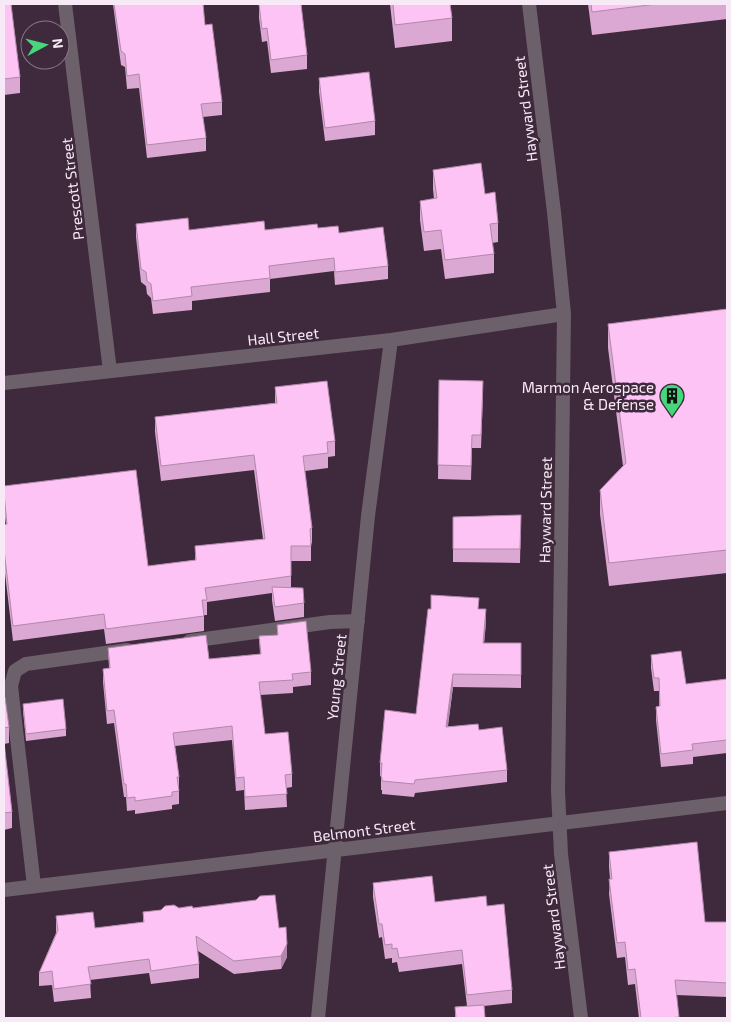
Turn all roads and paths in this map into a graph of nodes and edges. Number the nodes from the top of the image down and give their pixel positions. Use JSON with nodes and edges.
{"nodes":[{"id":1,"x":66,"y":4,"type":"edge"},
{"id":2,"x":529,"y":4,"type":"edge"},
{"id":3,"x":564,"y":314,"type":"junction"},
{"id":4,"x":391,"y":340,"type":"junction"},
{"id":5,"x":110,"y":371,"type":"junction"},
{"id":6,"x":4,"y":383,"type":"edge"},
{"id":7,"x":358,"y":622,"type":"junction"},
{"id":8,"x":174,"y":644,"type":"edge"},
{"id":9,"x":144,"y":648,"type":"edge"},
{"id":10,"x":727,"y":803,"type":"edge"},
{"id":11,"x":559,"y":823,"type":"junction"},
{"id":12,"x":335,"y":850,"type":"junction"},
{"id":13,"x":34,"y":886,"type":"junction"},
{"id":14,"x":4,"y":890,"type":"edge"},
{"id":15,"x":318,"y":1018,"type":"edge"},
{"id":16,"x":581,"y":1018,"type":"edge"}],
"edges":[{"from":1,"to":5,"type":"street","name":"Prescott Street"},
{"from":2,"to":3,"type":"street","name":"Hayward Street"},
{"from":3,"to":4,"type":"street","name":"Hall Street"},
{"from":3,"to":11,"type":"street","name":"Hayward Street"},
{"from":4,"to":5,"type":"street","name":"Hall Street"},
{"from":4,"to":7,"type":"street","name":"Young Street"},
{"from":5,"to":6,"type":"street","name":"Hall Street"},
{"from":7,"to":8,"type":"street"},
{"from":7,"to":12,"type":"street","name":"Young Street"},
{"from":9,"to":13,"type":"street"},
{"from":10,"to":11,"type":"street","name":"Belmont Street"},
{"from":11,"to":12,"type":"street","name":"Belmont Street"},
{"from":11,"to":16,"type":"street","name":"Hayward Street"},
{"from":12,"to":13,"type":"street","name":"Belmont Street"},
{"from":12,"to":15,"type":"street","name":"Young Street"},
{"from":13,"to":14,"type":"street","name":"Belmont Street"}]}
